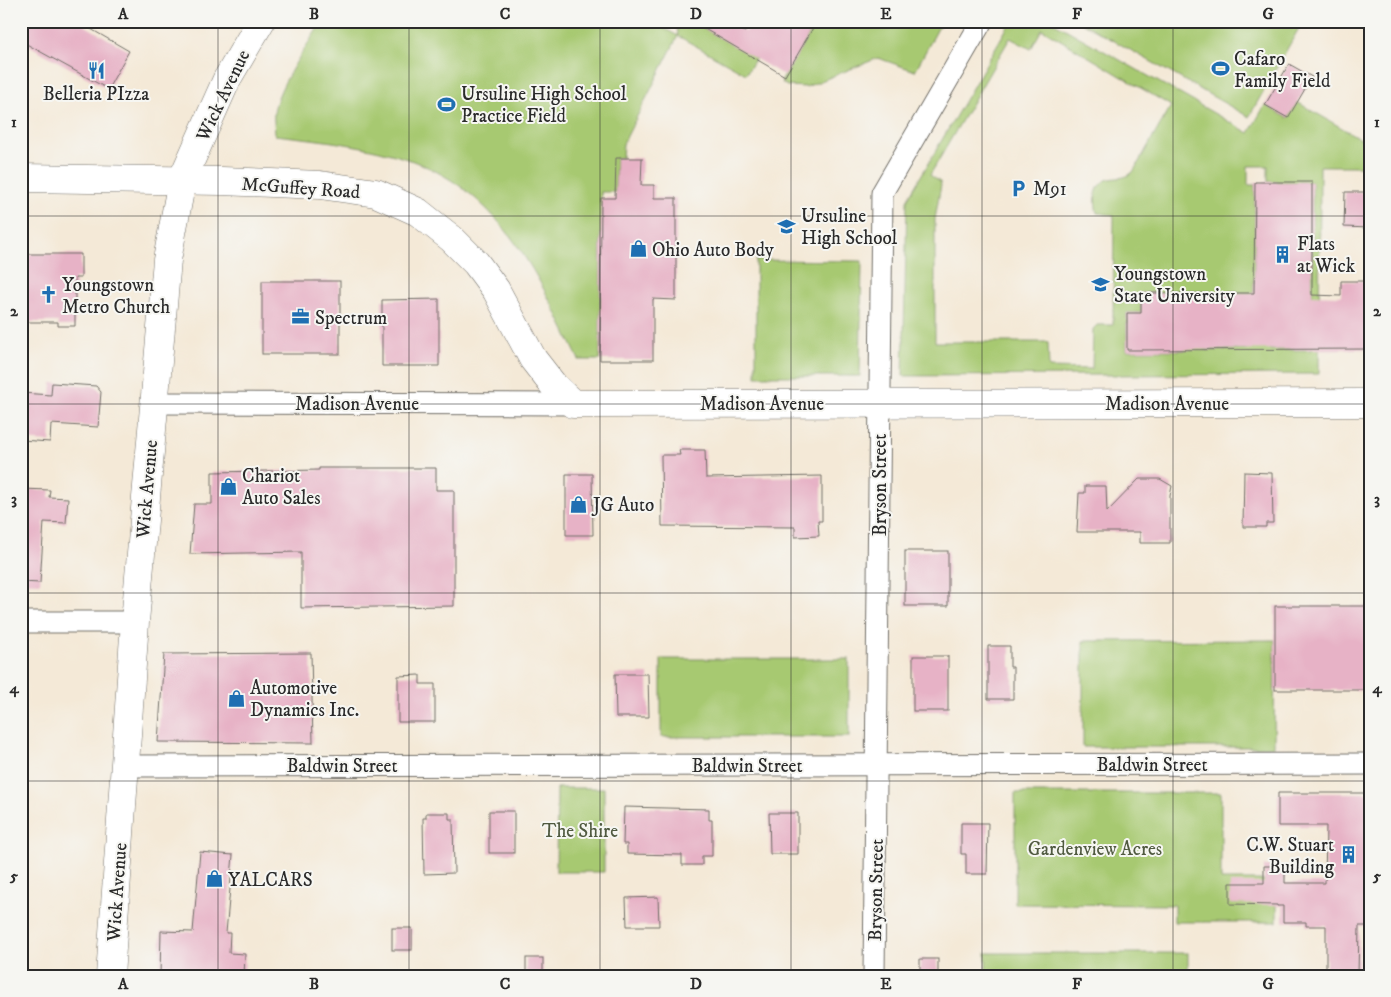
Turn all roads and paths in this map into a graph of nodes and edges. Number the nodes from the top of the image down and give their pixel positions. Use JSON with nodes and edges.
{"nodes":[{"id":1,"x":261,"y":21,"type":"edge"},
{"id":2,"x":982,"y":21,"type":"edge"},
{"id":3,"x":21,"y":178,"type":"edge"},
{"id":4,"x":182,"y":180,"type":"junction"},
{"id":5,"x":154,"y":403,"type":"junction"},
{"id":6,"x":880,"y":403,"type":"junction"},
{"id":7,"x":1370,"y":403,"type":"edge"},
{"id":8,"x":573,"y":404,"type":"junction"},
{"id":9,"x":21,"y":622,"type":"edge"},
{"id":10,"x":135,"y":622,"type":"junction"},
{"id":11,"x":1370,"y":764,"type":"edge"},
{"id":12,"x":877,"y":765,"type":"junction"},
{"id":13,"x":125,"y":766,"type":"junction"},
{"id":14,"x":110,"y":976,"type":"edge"},
{"id":15,"x":874,"y":976,"type":"edge"}],
"edges":[{"from":1,"to":4,"type":"street","name":"Wick Avenue"},
{"from":2,"to":6,"type":"street","name":"Bryson Street"},
{"from":3,"to":4,"type":"street","name":"McGuffey Road"},
{"from":4,"to":5,"type":"street","name":"Wick Avenue"},
{"from":4,"to":8,"type":"street","name":"McGuffey Road"},
{"from":5,"to":8,"type":"street","name":"Madison Avenue"},
{"from":5,"to":10,"type":"street","name":"Wick Avenue"},
{"from":6,"to":7,"type":"street","name":"Madison Avenue"},
{"from":6,"to":8,"type":"street","name":"Madison Avenue"},
{"from":6,"to":12,"type":"street","name":"Bryson Street"},
{"from":9,"to":10,"type":"street"},
{"from":10,"to":13,"type":"street","name":"Wick Avenue"},
{"from":11,"to":12,"type":"street","name":"Baldwin Street"},
{"from":12,"to":13,"type":"street","name":"Baldwin Street"},
{"from":12,"to":15,"type":"street","name":"Bryson Street"},
{"from":13,"to":14,"type":"street","name":"Wick Avenue"}]}
